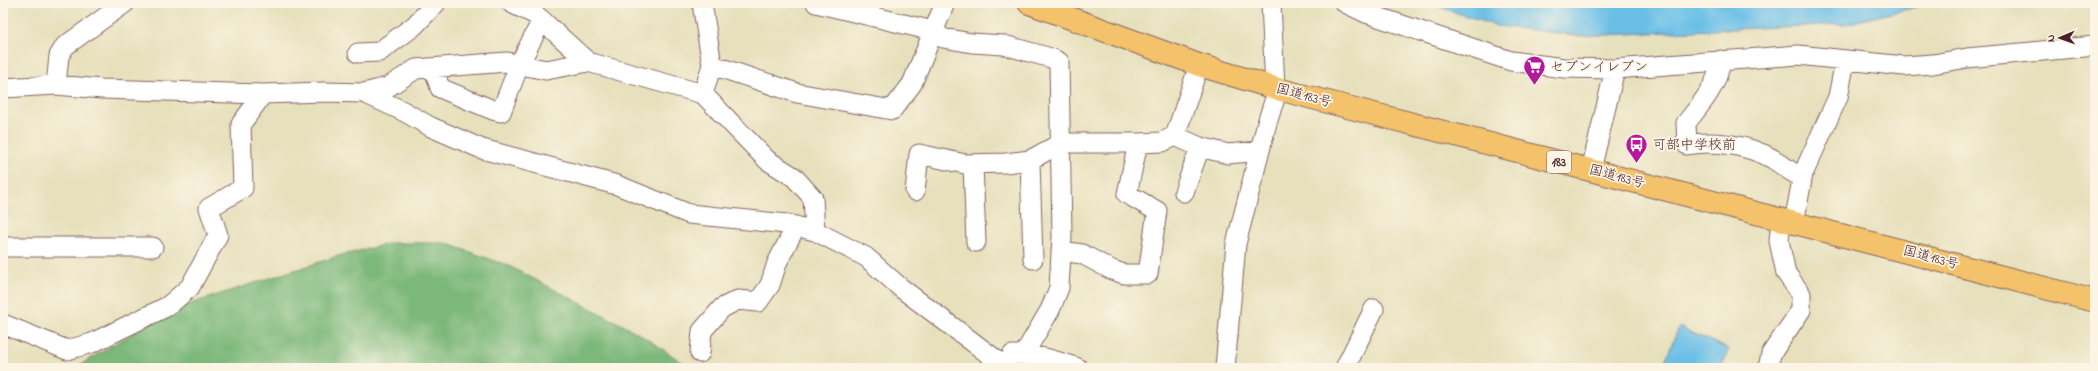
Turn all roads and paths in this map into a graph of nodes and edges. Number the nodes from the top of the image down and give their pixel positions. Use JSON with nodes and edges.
{"nodes":[{"id":1,"x":125,"y":3,"type":"edge"},
{"id":2,"x":436,"y":3,"type":"edge"},
{"id":3,"x":510,"y":3,"type":"edge"},
{"id":4,"x":702,"y":3,"type":"edge"},
{"id":5,"x":816,"y":3,"type":"edge"},
{"id":6,"x":945,"y":3,"type":"edge"},
{"id":7,"x":1029,"y":3,"type":"edge"},
{"id":8,"x":1271,"y":3,"type":"edge"},
{"id":9,"x":1345,"y":3,"type":"edge"},
{"id":10,"x":540,"y":12,"type":"edge"},
{"id":11,"x":933,"y":31,"type":"junction"},
{"id":12,"x":2095,"y":46,"type":"edge"},
{"id":13,"x":358,"y":53,"type":"dead end"},
{"id":14,"x":1721,"y":60,"type":"junction"},
{"id":15,"x":1845,"y":61,"type":"junction"},
{"id":16,"x":588,"y":62,"type":"junction"},
{"id":17,"x":520,"y":64,"type":"junction"},
{"id":18,"x":712,"y":65,"type":"junction"},
{"id":19,"x":1199,"y":65,"type":"junction"},
{"id":20,"x":1615,"y":68,"type":"junction"},
{"id":21,"x":434,"y":69,"type":"junction"},
{"id":22,"x":56,"y":85,"type":"junction"},
{"id":23,"x":3,"y":88,"type":"edge"},
{"id":24,"x":1277,"y":89,"type":"junction"},
{"id":25,"x":364,"y":93,"type":"junction"},
{"id":26,"x":263,"y":94,"type":"junction"},
{"id":27,"x":703,"y":94,"type":"junction"},
{"id":28,"x":1175,"y":136,"type":"junction"},
{"id":29,"x":1061,"y":143,"type":"junction"},
{"id":30,"x":1138,"y":143,"type":"junction"},
{"id":31,"x":1200,"y":147,"type":"junction"},
{"id":32,"x":1260,"y":151,"type":"junction"},
{"id":33,"x":1030,"y":160,"type":"junction"},
{"id":34,"x":973,"y":164,"type":"junction"},
{"id":35,"x":1592,"y":170,"type":"junction"},
{"id":36,"x":1802,"y":177,"type":"junction"},
{"id":37,"x":915,"y":191,"type":"dead end"},
{"id":38,"x":1184,"y":192,"type":"dead end"},
{"id":39,"x":1787,"y":221,"type":"junction"},
{"id":40,"x":796,"y":226,"type":"junction"},
{"id":41,"x":815,"y":232,"type":"junction"},
{"id":42,"x":976,"y":242,"type":"dead end"},
{"id":43,"x":3,"y":247,"type":"edge"},
{"id":44,"x":153,"y":247,"type":"dead end"},
{"id":45,"x":1061,"y":251,"type":"junction"},
{"id":46,"x":1033,"y":259,"type":"dead end"},
{"id":47,"x":2095,"y":301,"type":"edge"},
{"id":48,"x":1374,"y":309,"type":"dead end"},
{"id":49,"x":3,"y":324,"type":"edge"},
{"id":50,"x":700,"y":354,"type":"dead end"},
{"id":51,"x":1024,"y":354,"type":"junction"},
{"id":52,"x":1001,"y":363,"type":"edge"},
{"id":53,"x":1078,"y":368,"type":"edge"},
{"id":54,"x":1225,"y":368,"type":"edge"},
{"id":55,"x":1345,"y":368,"type":"edge"},
{"id":56,"x":1768,"y":368,"type":"edge"}],
"edges":[{"from":1,"to":22,"type":"street"},
{"from":2,"to":13,"type":"street"},
{"from":3,"to":10,"type":"street"},
{"from":4,"to":18,"type":"street"},
{"from":5,"to":11,"type":"street"},
{"from":6,"to":11,"type":"street"},
{"from":7,"to":19,"type":"highway","name":"国道183号","number":"183"},
{"from":8,"to":24,"type":"street"},
{"from":9,"to":20,"type":"street"},
{"from":10,"to":16,"type":"street"},
{"from":10,"to":17,"type":"street"},
{"from":11,"to":18,"type":"street"},
{"from":11,"to":29,"type":"street"},
{"from":12,"to":15,"type":"street"},
{"from":14,"to":15,"type":"street"},
{"from":14,"to":20,"type":"street"},
{"from":14,"to":36,"type":"street"},
{"from":15,"to":36,"type":"street"},
{"from":16,"to":17,"type":"street"},
{"from":16,"to":27,"type":"street"},
{"from":17,"to":21,"type":"street"},
{"from":17,"to":21,"type":"street"},
{"from":18,"to":27,"type":"street"},
{"from":19,"to":24,"type":"highway","name":"国道183号","number":"183"},
{"from":19,"to":28,"type":"street"},
{"from":20,"to":35,"type":"street"},
{"from":21,"to":25,"type":"street"},
{"from":22,"to":23,"type":"street"},
{"from":22,"to":26,"type":"street"},
{"from":24,"to":32,"type":"street"},
{"from":24,"to":35,"type":"highway","name":"国道183号","number":"183"},
{"from":25,"to":26,"type":"street"},
{"from":25,"to":40,"type":"street"},
{"from":26,"to":49,"type":"street"},
{"from":27,"to":41,"type":"street"},
{"from":28,"to":30,"type":"street"},
{"from":28,"to":31,"type":"street"},
{"from":29,"to":30,"type":"street"},
{"from":29,"to":33,"type":"street"},
{"from":29,"to":45,"type":"street"},
{"from":30,"to":45,"type":"street"},
{"from":31,"to":32,"type":"street"},
{"from":31,"to":38,"type":"street"},
{"from":32,"to":54,"type":"street"},
{"from":33,"to":34,"type":"street"},
{"from":33,"to":46,"type":"street"},
{"from":34,"to":37,"type":"street"},
{"from":34,"to":42,"type":"street"},
{"from":35,"to":39,"type":"highway","name":"国道183号","number":"183"},
{"from":36,"to":39,"type":"street"},
{"from":39,"to":47,"type":"highway","name":"国道183号","number":"183"},
{"from":39,"to":56,"type":"street"},
{"from":40,"to":41,"type":"street"},
{"from":40,"to":50,"type":"street"},
{"from":41,"to":52,"type":"street"},
{"from":43,"to":44,"type":"street"},
{"from":45,"to":51,"type":"street"},
{"from":48,"to":55,"type":"street"},
{"from":51,"to":52,"type":"street"},
{"from":51,"to":53,"type":"street"}]}
